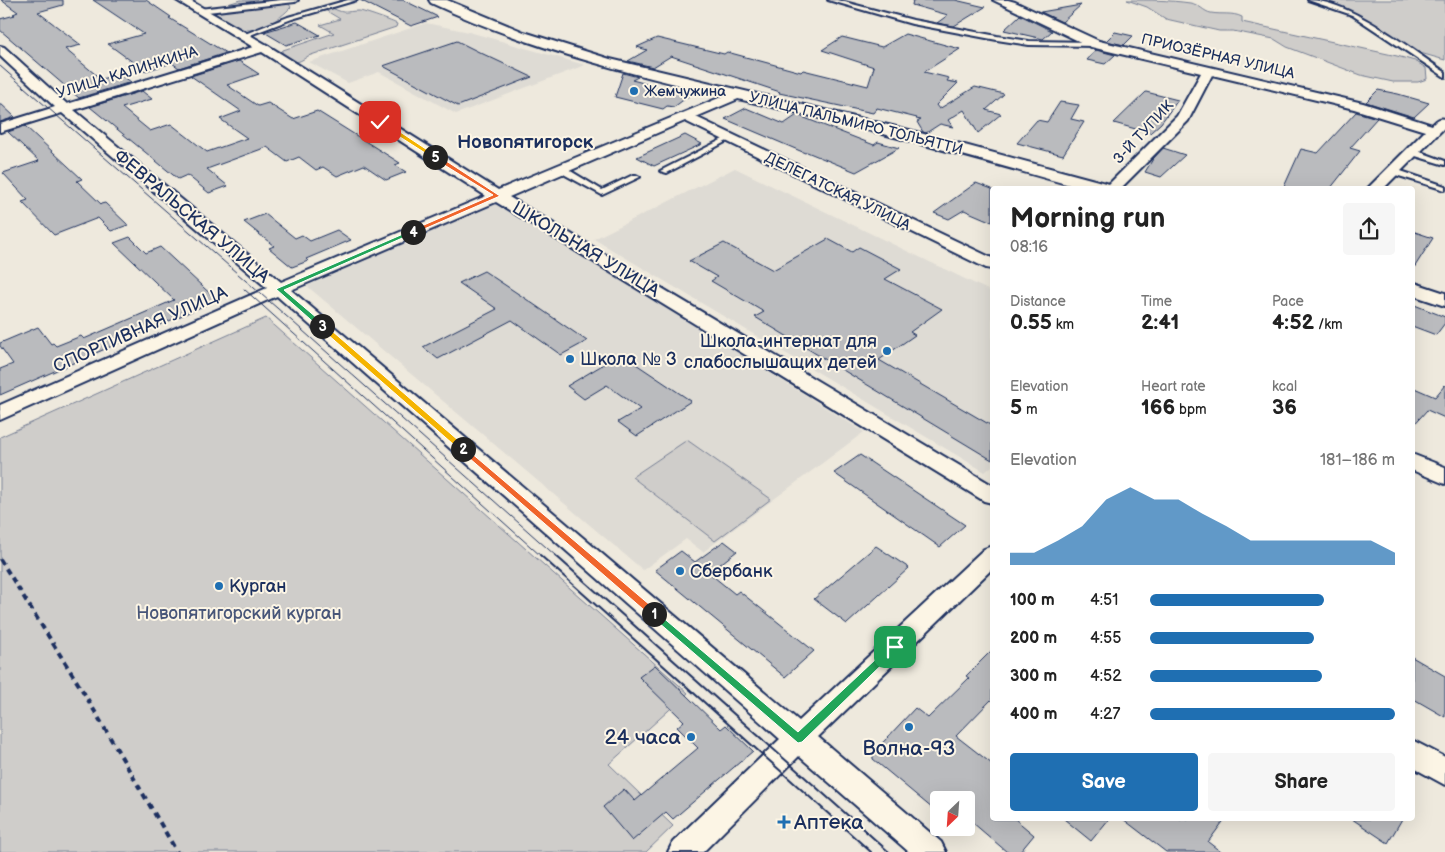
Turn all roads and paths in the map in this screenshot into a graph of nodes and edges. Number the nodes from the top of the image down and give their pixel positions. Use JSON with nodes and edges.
{"nodes":[{"id":1,"x":181,"y":0,"type":"edge"},
{"id":2,"x":354,"y":0,"type":"edge"},
{"id":3,"x":436,"y":0,"type":"edge"},
{"id":4,"x":831,"y":0,"type":"edge"},
{"id":5,"x":998,"y":0,"type":"edge"},
{"id":6,"x":1311,"y":0,"type":"edge"},
{"id":7,"x":294,"y":1,"type":"edge"},
{"id":8,"x":304,"y":8,"type":"dead end"},
{"id":9,"x":199,"y":11,"type":"junction"},
{"id":10,"x":310,"y":12,"type":"junction"},
{"id":11,"x":243,"y":36,"type":"junction"},
{"id":12,"x":1095,"y":44,"type":"junction"},
{"id":13,"x":263,"y":48,"type":"junction"},
{"id":14,"x":0,"y":50,"type":"edge"},
{"id":15,"x":1210,"y":70,"type":"junction"},
{"id":16,"x":1445,"y":75,"type":"edge"},
{"id":17,"x":738,"y":94,"type":"junction"},
{"id":18,"x":65,"y":108,"type":"junction"},
{"id":19,"x":684,"y":116,"type":"junction"},
{"id":20,"x":1440,"y":125,"type":"edge"},
{"id":21,"x":0,"y":128,"type":"edge"},
{"id":22,"x":729,"y":138,"type":"junction"},
{"id":23,"x":1412,"y":152,"type":"junction"},
{"id":24,"x":1445,"y":163,"type":"edge"},
{"id":25,"x":561,"y":168,"type":"junction"},
{"id":26,"x":664,"y":171,"type":"dead end"},
{"id":27,"x":1392,"y":171,"type":"junction"},
{"id":28,"x":636,"y":177,"type":"dead end"},
{"id":29,"x":1095,"y":186,"type":"edge"},
{"id":30,"x":1114,"y":186,"type":"edge"},
{"id":31,"x":1377,"y":186,"type":"edge"},
{"id":32,"x":1445,"y":188,"type":"edge"},
{"id":33,"x":497,"y":196,"type":"junction"},
{"id":34,"x":990,"y":263,"type":"edge"},
{"id":35,"x":279,"y":289,"type":"junction"},
{"id":36,"x":1415,"y":289,"type":"edge"},
{"id":37,"x":1445,"y":300,"type":"edge"},
{"id":38,"x":0,"y":414,"type":"edge"},
{"id":39,"x":1415,"y":462,"type":"edge"},
{"id":40,"x":1445,"y":476,"type":"edge"},
{"id":41,"x":990,"y":494,"type":"edge"},
{"id":42,"x":990,"y":557,"type":"edge"},
{"id":43,"x":0,"y":559,"type":"edge"},
{"id":44,"x":798,"y":738,"type":"junction"},
{"id":45,"x":1415,"y":754,"type":"edge"},
{"id":46,"x":1445,"y":772,"type":"edge"},
{"id":47,"x":177,"y":852,"type":"edge"},
{"id":48,"x":683,"y":852,"type":"edge"},
{"id":49,"x":931,"y":852,"type":"edge"}],
"edges":[{"from":1,"to":9,"type":"street","name":"ШКОЛЬНАЯ УЛИЦА"},
{"from":2,"to":10,"type":"lane"},
{"from":3,"to":17,"type":"street","name":"УЛИЦА ПАЛЬМИРО ТОЛЬЯТТИ"},
{"from":4,"to":12,"type":"lane"},
{"from":5,"to":12,"type":"street","name":"ПРИОЗЁРНАЯ УЛИЦА"},
{"from":6,"to":16,"type":"lane"},
{"from":7,"to":9,"type":"lane"},
{"from":8,"to":10,"type":"lane"},
{"from":9,"to":11,"type":"street","name":"ШКОЛЬНАЯ УЛИЦА"},
{"from":10,"to":11,"type":"lane"},
{"from":11,"to":13,"type":"street","name":"ШКОЛЬНАЯ УЛИЦА"},
{"from":12,"to":15,"type":"street","name":"ПРИОЗЁРНАЯ УЛИЦА"},
{"from":13,"to":18,"type":"street","name":"УЛИЦА КАЛИНКИНА"},
{"from":13,"to":33,"type":"street","name":"ШКОЛЬНАЯ УЛИЦА"},
{"from":14,"to":18,"type":"street","name":"ФЕВРАЛЬСКАЯ УЛИЦА"},
{"from":15,"to":20,"type":"street","name":"ПРИОЗЁРНАЯ УЛИЦА"},
{"from":15,"to":30,"type":"street","name":"3-Й ТУПИК"},
{"from":17,"to":19,"type":"street","name":"СПОРТИВНАЯ УЛИЦА"},
{"from":17,"to":29,"type":"street","name":"УЛИЦА ПАЛЬМИРО ТОЛЬЯТТИ"},
{"from":18,"to":21,"type":"street","name":"УЛИЦА КАЛИНКИНА"},
{"from":18,"to":35,"type":"street","name":"ФЕВРАЛЬСКАЯ УЛИЦА"},
{"from":19,"to":22,"type":"street","name":"ДЕЛЕГАТСКАЯ УЛИЦА"},
{"from":19,"to":25,"type":"street","name":"СПОРТИВНАЯ УЛИЦА"},
{"from":20,"to":23,"type":"street"},
{"from":22,"to":26,"type":"lane"},
{"from":22,"to":34,"type":"street","name":"ДЕЛЕГАТСКАЯ УЛИЦА"},
{"from":23,"to":24,"type":"lane"},
{"from":23,"to":27,"type":"street"},
{"from":25,"to":28,"type":"lane"},
{"from":25,"to":33,"type":"street","name":"СПОРТИВНАЯ УЛИЦА"},
{"from":27,"to":31,"type":"street"},
{"from":27,"to":32,"type":"lane"},
{"from":33,"to":35,"type":"street","name":"СПОРТИВНАЯ УЛИЦА"},
{"from":33,"to":41,"type":"street","name":"ШКОЛЬНАЯ УЛИЦА"},
{"from":35,"to":38,"type":"street","name":"СПОРТИВНАЯ УЛИЦА"},
{"from":35,"to":44,"type":"street","name":"ФЕВРАЛЬСКАЯ УЛИЦА"},
{"from":36,"to":37,"type":"street"},
{"from":39,"to":40,"type":"street"},
{"from":42,"to":44,"type":"street"},
{"from":43,"to":47,"type":"path"},
{"from":44,"to":48,"type":"street"},
{"from":44,"to":49,"type":"street","name":"ФЕВРАЛЬСКАЯ УЛИЦА"},
{"from":45,"to":46,"type":"street"}]}
